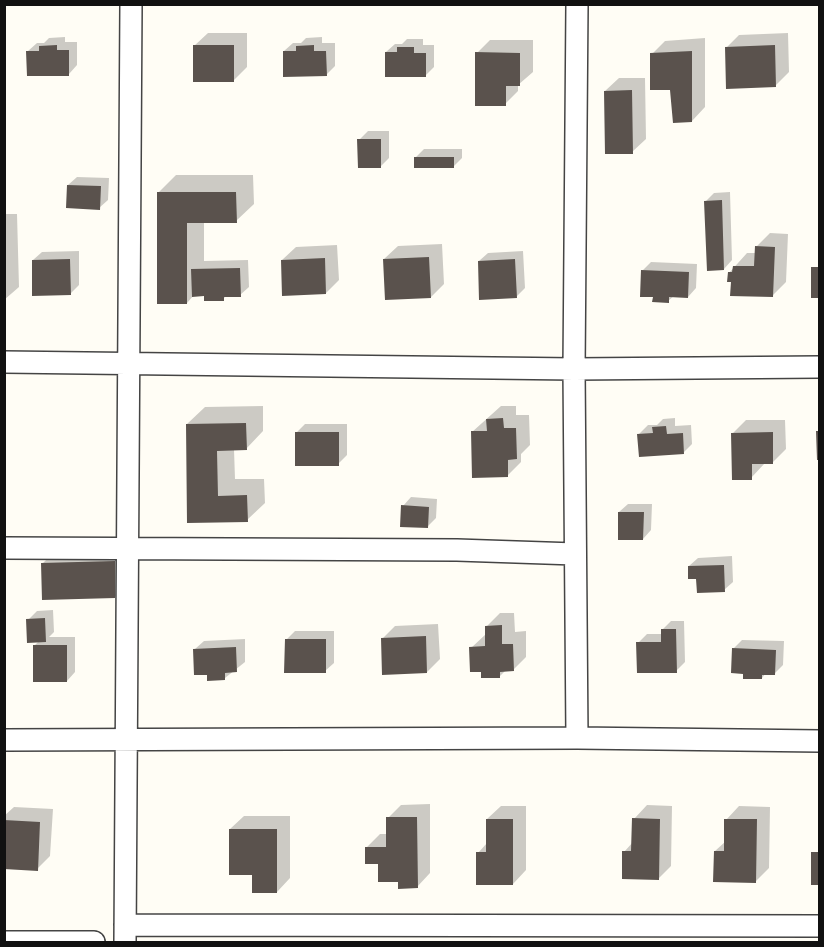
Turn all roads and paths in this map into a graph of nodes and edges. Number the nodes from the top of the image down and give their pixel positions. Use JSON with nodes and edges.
{"nodes":[{"id":1,"x":131,"y":4,"type":"edge"},
{"id":2,"x":577,"y":4,"type":"edge"},
{"id":3,"x":4,"y":362,"type":"edge"},
{"id":4,"x":129,"y":363,"type":"junction"},
{"id":5,"x":819,"y":367,"type":"edge"},
{"id":6,"x":574,"y":369,"type":"junction"},
{"id":7,"x":4,"y":548,"type":"edge"},
{"id":8,"x":128,"y":548,"type":"junction"},
{"id":9,"x":575,"y":555,"type":"junction"},
{"id":10,"x":578,"y":738,"type":"junction"},
{"id":11,"x":127,"y":739,"type":"junction"},
{"id":12,"x":4,"y":740,"type":"edge"},
{"id":13,"x":819,"y":741,"type":"edge"},
{"id":14,"x":819,"y":926,"type":"edge"},
{"id":15,"x":125,"y":934,"type":"edge"},
{"id":16,"x":4,"y":942,"type":"edge"},
{"id":17,"x":94,"y":942,"type":"edge"}],
"edges":[{"from":1,"to":4,"type":"street"},
{"from":2,"to":6,"type":"street"},
{"from":3,"to":4,"type":"street"},
{"from":4,"to":6,"type":"street"},
{"from":4,"to":8,"type":"street"},
{"from":5,"to":6,"type":"street"},
{"from":6,"to":9,"type":"street"},
{"from":7,"to":8,"type":"street"},
{"from":8,"to":9,"type":"street"},
{"from":8,"to":11,"type":"street"},
{"from":9,"to":10,"type":"street"},
{"from":10,"to":11,"type":"street"},
{"from":10,"to":13,"type":"street"},
{"from":11,"to":12,"type":"street"},
{"from":11,"to":15,"type":"street"},
{"from":14,"to":15,"type":"street"},
{"from":16,"to":17,"type":"street"}]}
